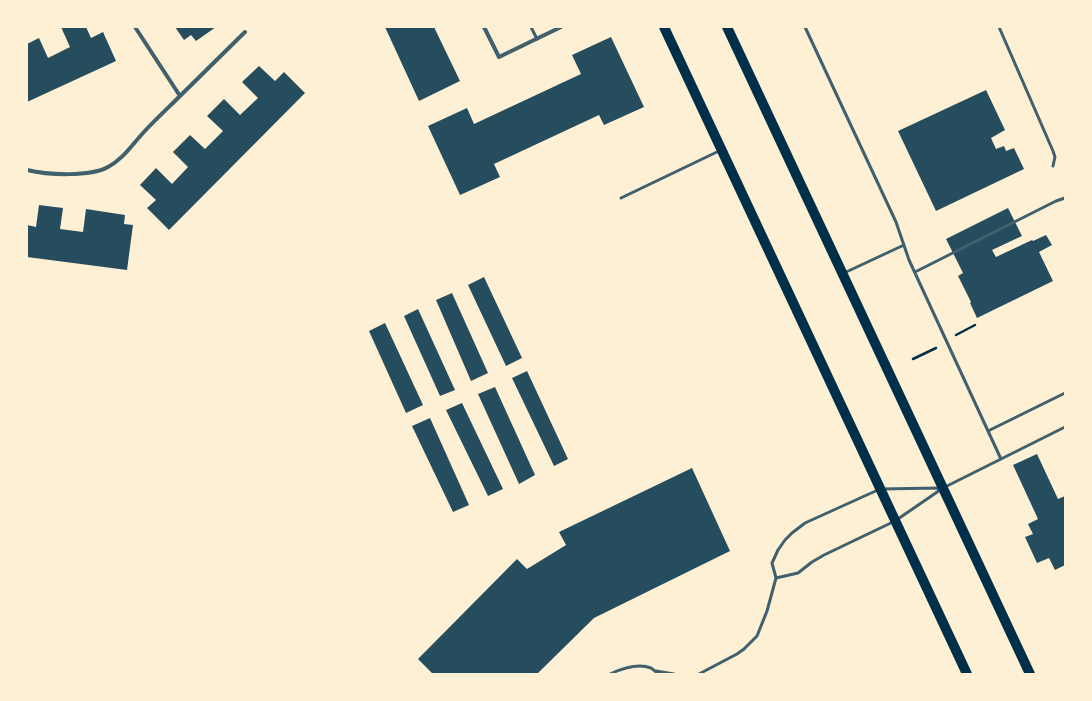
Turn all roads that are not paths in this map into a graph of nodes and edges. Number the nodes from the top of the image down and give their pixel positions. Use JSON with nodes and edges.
{"nodes":[{"id":1,"x":135,"y":27,"type":"edge"},
{"id":2,"x":484,"y":27,"type":"edge"},
{"id":3,"x":532,"y":27,"type":"edge"},
{"id":4,"x":561,"y":27,"type":"edge"},
{"id":5,"x":664,"y":27,"type":"edge"},
{"id":6,"x":727,"y":27,"type":"edge"},
{"id":7,"x":805,"y":27,"type":"edge"},
{"id":8,"x":999,"y":27,"type":"edge"},
{"id":9,"x":245,"y":32,"type":"dead end"},
{"id":10,"x":537,"y":39,"type":"junction"},
{"id":11,"x":180,"y":96,"type":"junction"},
{"id":12,"x":721,"y":151,"type":"junction"},
{"id":13,"x":1053,"y":166,"type":"dead end"},
{"id":14,"x":27,"y":170,"type":"edge"},
{"id":15,"x":621,"y":198,"type":"dead end"},
{"id":16,"x":1065,"y":198,"type":"edge"},
{"id":17,"x":904,"y":245,"type":"junction"},
{"id":18,"x":914,"y":272,"type":"junction"},
{"id":19,"x":843,"y":274,"type":"junction"},
{"id":20,"x":1065,"y":393,"type":"edge"},
{"id":21,"x":1065,"y":427,"type":"edge"},
{"id":22,"x":988,"y":432,"type":"junction"},
{"id":23,"x":1001,"y":459,"type":"junction"},
{"id":24,"x":943,"y":488,"type":"junction"},
{"id":25,"x":880,"y":489,"type":"junction"},
{"id":26,"x":895,"y":521,"type":"junction"},
{"id":27,"x":776,"y":578,"type":"junction"},
{"id":28,"x":654,"y":670,"type":"junction"},
{"id":29,"x":610,"y":674,"type":"edge"},
{"id":30,"x":658,"y":674,"type":"edge"},
{"id":31,"x":674,"y":674,"type":"edge"},
{"id":32,"x":698,"y":674,"type":"edge"},
{"id":33,"x":966,"y":674,"type":"edge"},
{"id":34,"x":1030,"y":674,"type":"edge"}],
"edges":[{"from":1,"to":11,"type":"street"},
{"from":2,"to":10,"type":"street"},
{"from":3,"to":10,"type":"lane"},
{"from":4,"to":10,"type":"street"},
{"from":5,"to":12,"type":"main road"},
{"from":6,"to":19,"type":"main road"},
{"from":7,"to":17,"type":"lane"},
{"from":8,"to":13,"type":"lane"},
{"from":9,"to":11,"type":"street"},
{"from":11,"to":14,"type":"street"},
{"from":12,"to":15,"type":"lane"},
{"from":12,"to":25,"type":"main road"},
{"from":16,"to":18,"type":"lane"},
{"from":17,"to":18,"type":"lane"},
{"from":17,"to":19,"type":"lane"},
{"from":18,"to":22,"type":"lane"},
{"from":19,"to":24,"type":"main road"},
{"from":20,"to":22,"type":"lane"},
{"from":21,"to":23,"type":"lane"},
{"from":22,"to":23,"type":"lane"},
{"from":23,"to":24,"type":"lane"},
{"from":24,"to":25,"type":"lane"},
{"from":24,"to":26,"type":"lane"},
{"from":24,"to":34,"type":"main road"},
{"from":25,"to":26,"type":"main road"},
{"from":25,"to":27,"type":"lane"},
{"from":26,"to":27,"type":"lane"},
{"from":26,"to":33,"type":"main road"},
{"from":27,"to":32,"type":"lane"},
{"from":28,"to":29,"type":"lane"},
{"from":28,"to":30,"type":"lane"},
{"from":28,"to":31,"type":"lane"}]}
